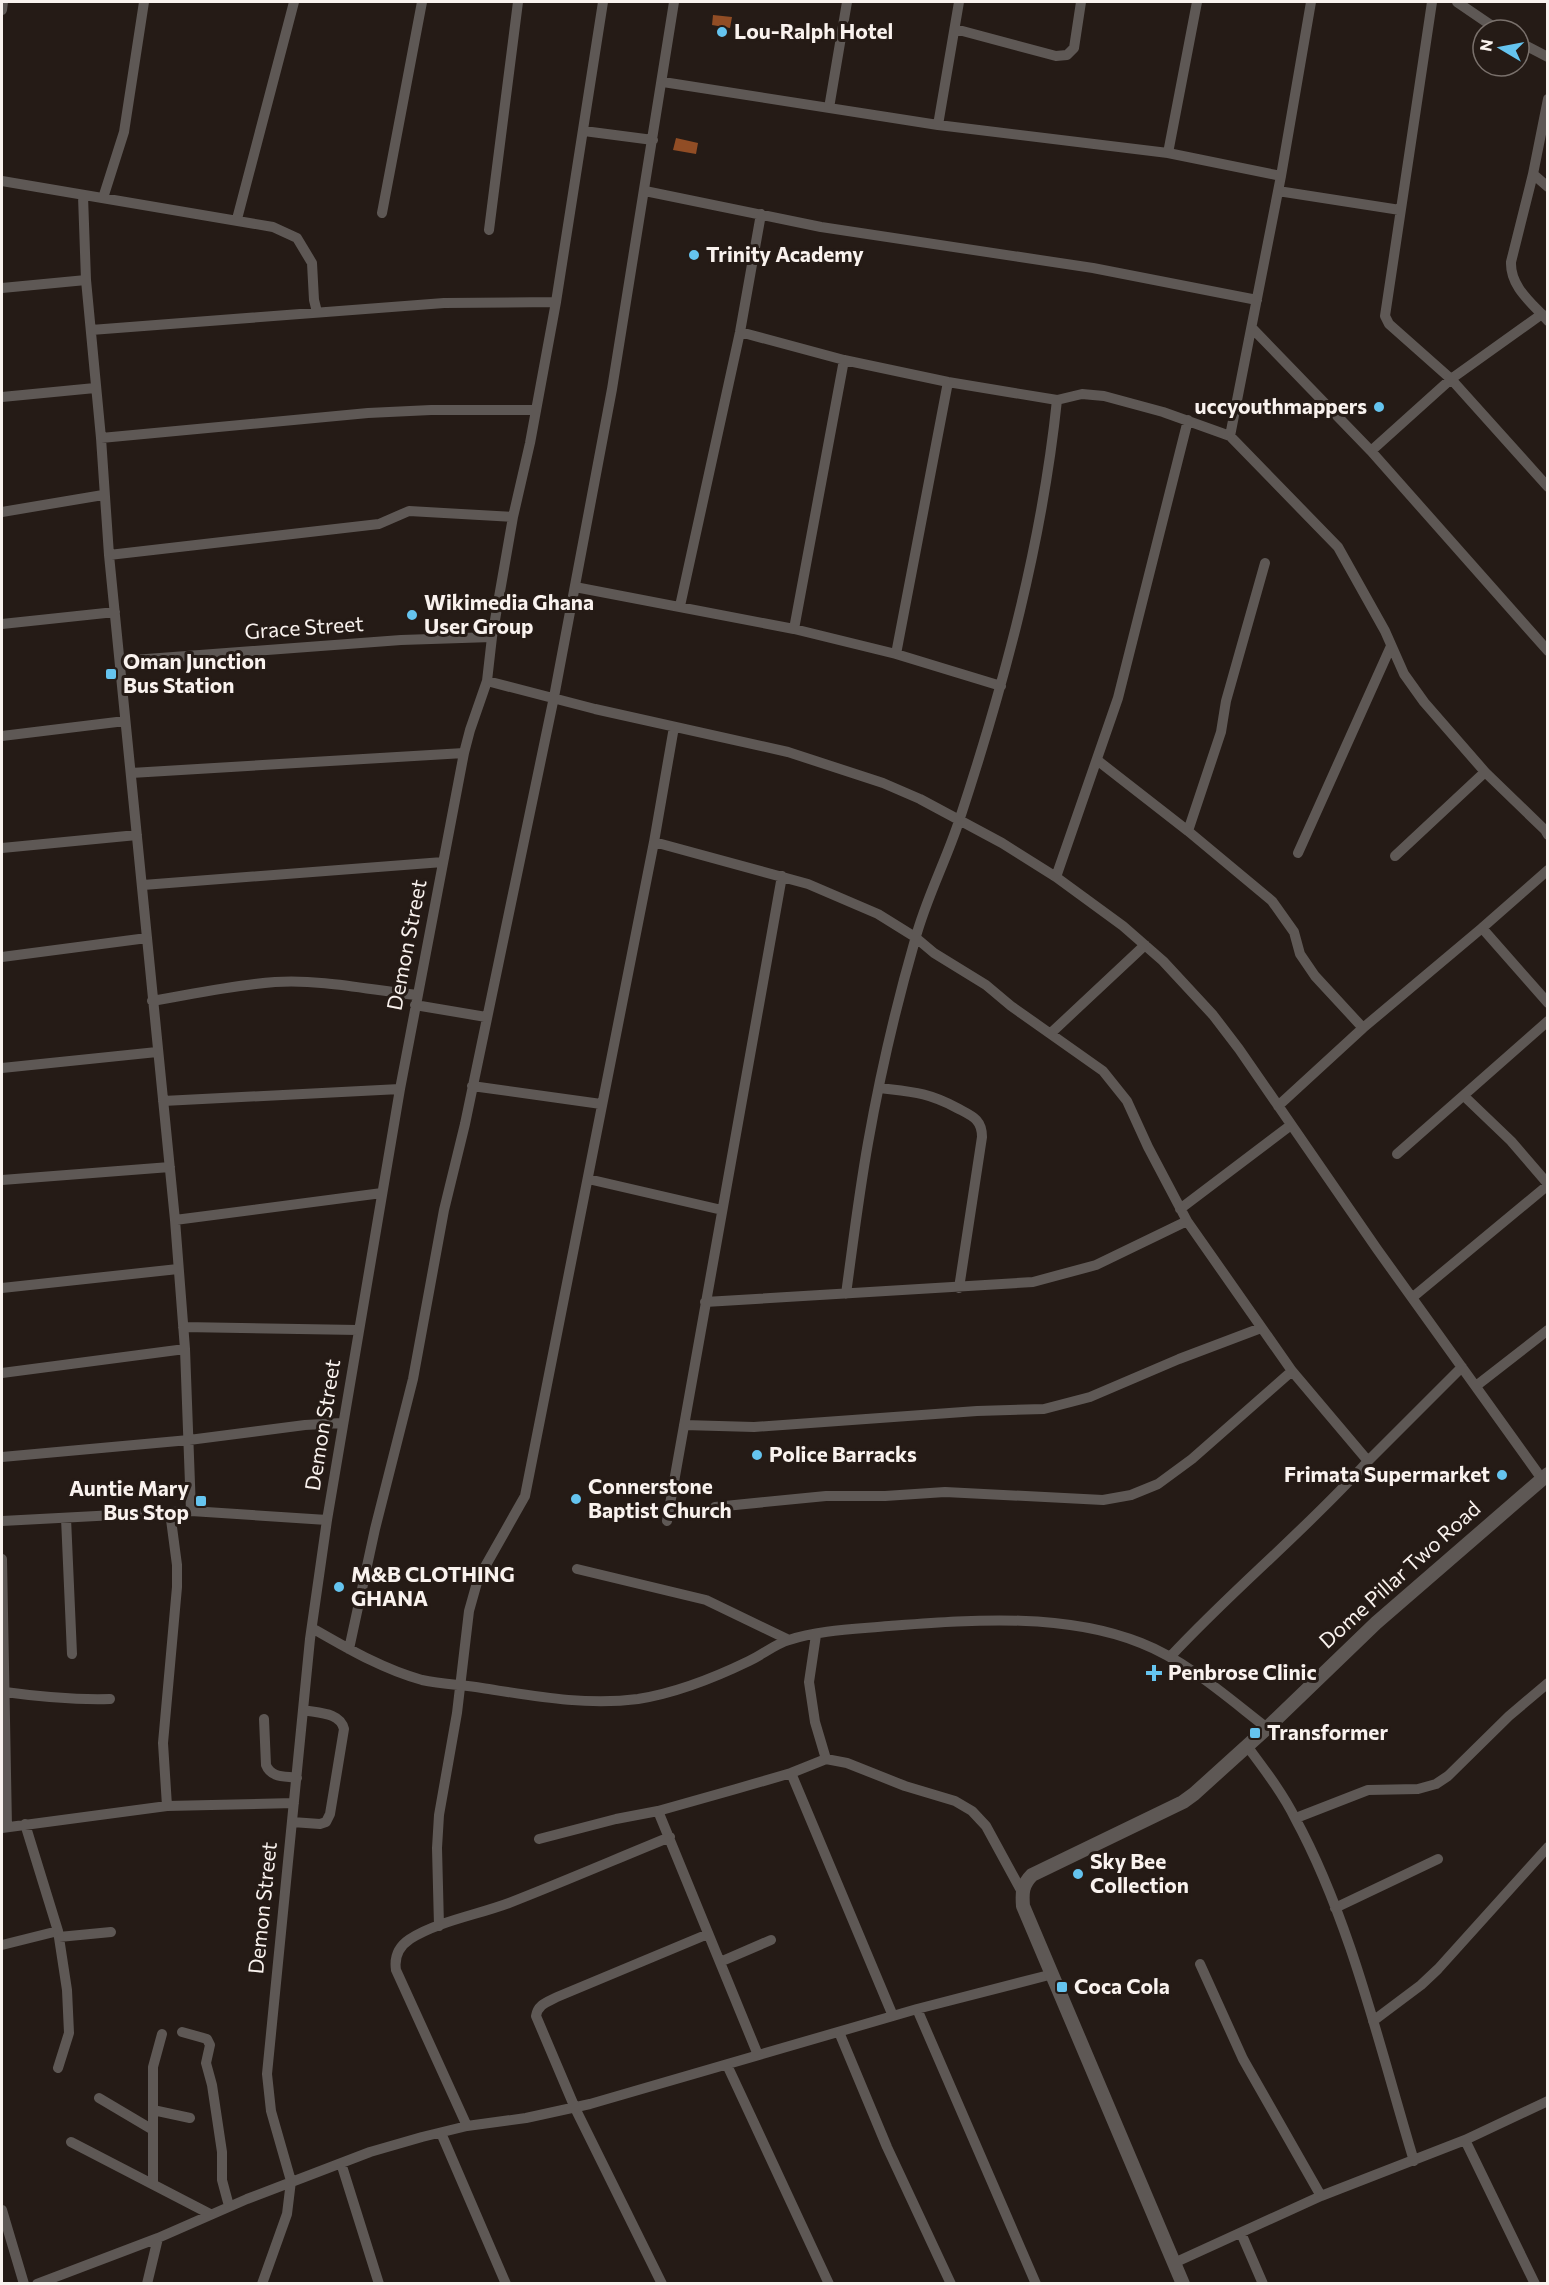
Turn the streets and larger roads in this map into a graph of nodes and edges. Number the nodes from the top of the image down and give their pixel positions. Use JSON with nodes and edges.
{"nodes":[{"id":1,"x":3,"y":2,"type":"edge"},
{"id":2,"x":144,"y":2,"type":"edge"},
{"id":3,"x":294,"y":2,"type":"edge"},
{"id":4,"x":422,"y":2,"type":"edge"},
{"id":5,"x":518,"y":2,"type":"edge"},
{"id":6,"x":603,"y":2,"type":"edge"},
{"id":7,"x":674,"y":2,"type":"edge"},
{"id":8,"x":847,"y":2,"type":"edge"},
{"id":9,"x":959,"y":2,"type":"edge"},
{"id":10,"x":1081,"y":2,"type":"edge"},
{"id":11,"x":1197,"y":2,"type":"edge"},
{"id":12,"x":1311,"y":2,"type":"edge"},
{"id":13,"x":1432,"y":2,"type":"edge"},
{"id":14,"x":1457,"y":2,"type":"edge"},
{"id":15,"x":2,"y":10,"type":"edge"},
{"id":16,"x":1480,"y":18,"type":"edge"},
{"id":17,"x":955,"y":29,"type":"junction"},
{"id":18,"x":1531,"y":48,"type":"edge"},
{"id":19,"x":1548,"y":57,"type":"edge"},
{"id":20,"x":663,"y":82,"type":"junction"},
{"id":21,"x":1548,"y":99,"type":"edge"},
{"id":22,"x":829,"y":108,"type":"junction"},
{"id":23,"x":938,"y":125,"type":"junction"},
{"id":24,"x":584,"y":131,"type":"junction"},
{"id":25,"x":653,"y":140,"type":"junction"},
{"id":26,"x":1168,"y":153,"type":"junction"},
{"id":27,"x":1533,"y":174,"type":"junction"},
{"id":28,"x":1281,"y":176,"type":"junction"},
{"id":29,"x":2,"y":181,"type":"edge"},
{"id":30,"x":1548,"y":187,"type":"edge"},
{"id":31,"x":645,"y":191,"type":"junction"},
{"id":32,"x":1278,"y":191,"type":"junction"},
{"id":33,"x":83,"y":196,"type":"junction"},
{"id":34,"x":103,"y":198,"type":"junction"},
{"id":35,"x":1400,"y":210,"type":"junction"},
{"id":36,"x":382,"y":213,"type":"dead end"},
{"id":37,"x":761,"y":214,"type":"junction"},
{"id":38,"x":237,"y":219,"type":"junction"},
{"id":39,"x":489,"y":230,"type":"dead end"},
{"id":40,"x":86,"y":280,"type":"junction"},
{"id":41,"x":2,"y":288,"type":"edge"},
{"id":42,"x":1257,"y":300,"type":"junction"},
{"id":43,"x":556,"y":302,"type":"junction"},
{"id":44,"x":317,"y":312,"type":"junction"},
{"id":45,"x":1545,"y":317,"type":"edge"},
{"id":46,"x":1252,"y":328,"type":"junction"},
{"id":47,"x":91,"y":330,"type":"junction"},
{"id":48,"x":740,"y":332,"type":"junction"},
{"id":49,"x":844,"y":360,"type":"junction"},
{"id":50,"x":1450,"y":379,"type":"junction"},
{"id":51,"x":948,"y":382,"type":"junction"},
{"id":52,"x":95,"y":388,"type":"junction"},
{"id":53,"x":2,"y":397,"type":"edge"},
{"id":54,"x":1057,"y":400,"type":"junction"},
{"id":55,"x":536,"y":410,"type":"junction"},
{"id":56,"x":1188,"y":420,"type":"junction"},
{"id":57,"x":1230,"y":436,"type":"junction"},
{"id":58,"x":101,"y":438,"type":"junction"},
{"id":59,"x":1371,"y":451,"type":"junction"},
{"id":60,"x":1548,"y":487,"type":"edge"},
{"id":61,"x":103,"y":495,"type":"junction"},
{"id":62,"x":2,"y":512,"type":"edge"},
{"id":63,"x":513,"y":517,"type":"junction"},
{"id":64,"x":109,"y":555,"type":"junction"},
{"id":65,"x":1265,"y":563,"type":"dead end"},
{"id":66,"x":575,"y":587,"type":"junction"},
{"id":67,"x":680,"y":606,"type":"junction"},
{"id":68,"x":115,"y":612,"type":"junction"},
{"id":69,"x":2,"y":624,"type":"edge"},
{"id":70,"x":794,"y":629,"type":"junction"},
{"id":71,"x":492,"y":637,"type":"junction"},
{"id":72,"x":1391,"y":646,"type":"junction"},
{"id":73,"x":1548,"y":651,"type":"edge"},
{"id":74,"x":896,"y":654,"type":"junction"},
{"id":75,"x":120,"y":661,"type":"junction"},
{"id":76,"x":487,"y":681,"type":"junction"},
{"id":77,"x":1001,"y":686,"type":"junction"},
{"id":78,"x":554,"y":697,"type":"junction"},
{"id":79,"x":125,"y":721,"type":"junction"},
{"id":80,"x":674,"y":727,"type":"junction"},
{"id":81,"x":2,"y":736,"type":"edge"},
{"id":82,"x":464,"y":753,"type":"junction"},
{"id":83,"x":1097,"y":760,"type":"junction"},
{"id":84,"x":1485,"y":772,"type":"junction"},
{"id":85,"x":131,"y":773,"type":"junction"},
{"id":86,"x":959,"y":821,"type":"junction"},
{"id":87,"x":1188,"y":831,"type":"junction"},
{"id":88,"x":137,"y":835,"type":"junction"},
{"id":89,"x":1548,"y":835,"type":"edge"},
{"id":90,"x":654,"y":842,"type":"junction"},
{"id":91,"x":2,"y":848,"type":"edge"},
{"id":92,"x":1298,"y":853,"type":"dead end"},
{"id":93,"x":1395,"y":856,"type":"dead end"},
{"id":94,"x":443,"y":862,"type":"junction"},
{"id":95,"x":1548,"y":870,"type":"edge"},
{"id":96,"x":783,"y":876,"type":"junction"},
{"id":97,"x":1056,"y":877,"type":"junction"},
{"id":98,"x":143,"y":885,"type":"junction"},
{"id":99,"x":1482,"y":928,"type":"junction"},
{"id":100,"x":147,"y":938,"type":"junction"},
{"id":101,"x":915,"y":938,"type":"junction"},
{"id":102,"x":1145,"y":945,"type":"junction"},
{"id":103,"x":2,"y":957,"type":"edge"},
{"id":104,"x":416,"y":1000,"type":"junction"},
{"id":105,"x":152,"y":1001,"type":"junction"},
{"id":106,"x":1548,"y":1003,"type":"edge"},
{"id":107,"x":486,"y":1017,"type":"junction"},
{"id":108,"x":1548,"y":1021,"type":"edge"},
{"id":109,"x":1362,"y":1028,"type":"junction"},
{"id":110,"x":1051,"y":1033,"type":"junction"},
{"id":111,"x":157,"y":1052,"type":"junction"},
{"id":112,"x":2,"y":1068,"type":"edge"},
{"id":113,"x":472,"y":1086,"type":"junction"},
{"id":114,"x":879,"y":1088,"type":"junction"},
{"id":115,"x":400,"y":1089,"type":"junction"},
{"id":116,"x":1464,"y":1096,"type":"junction"},
{"id":117,"x":163,"y":1101,"type":"junction"},
{"id":118,"x":601,"y":1104,"type":"junction"},
{"id":119,"x":1278,"y":1106,"type":"junction"},
{"id":120,"x":1291,"y":1125,"type":"junction"},
{"id":121,"x":1397,"y":1154,"type":"dead end"},
{"id":122,"x":170,"y":1167,"type":"junction"},
{"id":123,"x":588,"y":1179,"type":"junction"},
{"id":124,"x":2,"y":1180,"type":"edge"},
{"id":125,"x":1548,"y":1185,"type":"edge"},
{"id":126,"x":382,"y":1192,"type":"junction"},
{"id":127,"x":1180,"y":1209,"type":"junction"},
{"id":128,"x":722,"y":1210,"type":"junction"},
{"id":129,"x":175,"y":1220,"type":"junction"},
{"id":130,"x":1187,"y":1221,"type":"junction"},
{"id":131,"x":178,"y":1269,"type":"junction"},
{"id":132,"x":959,"y":1287,"type":"junction"},
{"id":133,"x":2,"y":1288,"type":"edge"},
{"id":134,"x":846,"y":1294,"type":"junction"},
{"id":135,"x":1413,"y":1297,"type":"junction"},
{"id":136,"x":705,"y":1302,"type":"junction"},
{"id":137,"x":183,"y":1327,"type":"junction"},
{"id":138,"x":1261,"y":1328,"type":"junction"},
{"id":139,"x":358,"y":1330,"type":"junction"},
{"id":140,"x":1548,"y":1330,"type":"edge"},
{"id":141,"x":185,"y":1349,"type":"junction"},
{"id":142,"x":1462,"y":1367,"type":"junction"},
{"id":143,"x":1292,"y":1371,"type":"junction"},
{"id":144,"x":2,"y":1373,"type":"edge"},
{"id":145,"x":1476,"y":1386,"type":"junction"},
{"id":146,"x":342,"y":1423,"type":"junction"},
{"id":147,"x":684,"y":1425,"type":"junction"},
{"id":148,"x":189,"y":1440,"type":"junction"},
{"id":149,"x":2,"y":1457,"type":"edge"},
{"id":150,"x":1368,"y":1461,"type":"junction"},
{"id":151,"x":1545,"y":1476,"type":"edge"},
{"id":152,"x":715,"y":1507,"type":"dead end"},
{"id":153,"x":191,"y":1511,"type":"junction"},
{"id":154,"x":170,"y":1512,"type":"junction"},
{"id":155,"x":66,"y":1518,"type":"junction"},
{"id":156,"x":327,"y":1520,"type":"junction"},
{"id":157,"x":2,"y":1521,"type":"edge"},
{"id":158,"x":667,"y":1521,"type":"dead end"},
{"id":159,"x":2,"y":1559,"type":"edge"},
{"id":160,"x":577,"y":1569,"type":"dead end"},
{"id":161,"x":312,"y":1628,"type":"junction"},
{"id":162,"x":816,"y":1635,"type":"junction"},
{"id":163,"x":789,"y":1640,"type":"junction"},
{"id":164,"x":349,"y":1649,"type":"junction"},
{"id":165,"x":72,"y":1654,"type":"dead end"},
{"id":166,"x":1170,"y":1657,"type":"junction"},
{"id":167,"x":1548,"y":1683,"type":"edge"},
{"id":168,"x":459,"y":1684,"type":"junction"},
{"id":169,"x":5,"y":1692,"type":"junction"},
{"id":170,"x":110,"y":1699,"type":"dead end"},
{"id":171,"x":303,"y":1710,"type":"junction"},
{"id":172,"x":264,"y":1719,"type":"dead end"},
{"id":173,"x":1267,"y":1728,"type":"junction"},
{"id":174,"x":1247,"y":1746,"type":"junction"},
{"id":175,"x":826,"y":1759,"type":"junction"},
{"id":176,"x":791,"y":1773,"type":"junction"},
{"id":177,"x":297,"y":1778,"type":"junction"},
{"id":178,"x":294,"y":1803,"type":"junction"},
{"id":179,"x":167,"y":1806,"type":"junction"},
{"id":180,"x":658,"y":1810,"type":"junction"},
{"id":181,"x":1296,"y":1818,"type":"junction"},
{"id":182,"x":292,"y":1822,"type":"junction"},
{"id":183,"x":26,"y":1824,"type":"junction"},
{"id":184,"x":4,"y":1828,"type":"edge"},
{"id":185,"x":670,"y":1837,"type":"junction"},
{"id":186,"x":539,"y":1839,"type":"dead end"},
{"id":187,"x":1548,"y":1846,"type":"edge"},
{"id":188,"x":1438,"y":1859,"type":"dead end"},
{"id":189,"x":1022,"y":1893,"type":"junction"},
{"id":190,"x":1335,"y":1908,"type":"junction"},
{"id":191,"x":439,"y":1926,"type":"junction"},
{"id":192,"x":111,"y":1932,"type":"dead end"},
{"id":193,"x":59,"y":1934,"type":"junction"},
{"id":194,"x":708,"y":1934,"type":"junction"},
{"id":195,"x":771,"y":1940,"type":"dead end"},
{"id":196,"x":2,"y":1945,"type":"edge"},
{"id":197,"x":720,"y":1962,"type":"junction"},
{"id":198,"x":1200,"y":1964,"type":"dead end"},
{"id":199,"x":1053,"y":1974,"type":"junction"},
{"id":200,"x":917,"y":2009,"type":"junction"},
{"id":201,"x":893,"y":2016,"type":"junction"},
{"id":202,"x":1373,"y":2021,"type":"junction"},
{"id":203,"x":182,"y":2032,"type":"dead end"},
{"id":204,"x":839,"y":2032,"type":"junction"},
{"id":205,"x":162,"y":2034,"type":"dead end"},
{"id":206,"x":758,"y":2055,"type":"junction"},
{"id":207,"x":727,"y":2065,"type":"junction"},
{"id":208,"x":58,"y":2068,"type":"dead end"},
{"id":209,"x":99,"y":2098,"type":"dead end"},
{"id":210,"x":1548,"y":2101,"type":"edge"},
{"id":211,"x":575,"y":2108,"type":"junction"},
{"id":212,"x":153,"y":2110,"type":"junction"},
{"id":213,"x":190,"y":2118,"type":"dead end"},
{"id":214,"x":467,"y":2127,"type":"junction"},
{"id":215,"x":153,"y":2130,"type":"junction"},
{"id":216,"x":441,"y":2133,"type":"junction"},
{"id":217,"x":1465,"y":2140,"type":"junction"},
{"id":218,"x":71,"y":2142,"type":"dead end"},
{"id":219,"x":1414,"y":2161,"type":"junction"},
{"id":220,"x":341,"y":2163,"type":"junction"},
{"id":221,"x":291,"y":2181,"type":"junction"},
{"id":222,"x":153,"y":2184,"type":"junction"},
{"id":223,"x":1322,"y":2196,"type":"junction"},
{"id":224,"x":229,"y":2206,"type":"junction"},
{"id":225,"x":2,"y":2210,"type":"edge"},
{"id":226,"x":210,"y":2214,"type":"junction"},
{"id":227,"x":1241,"y":2233,"type":"junction"},
{"id":228,"x":158,"y":2238,"type":"junction"},
{"id":229,"x":1174,"y":2263,"type":"junction"},
{"id":230,"x":24,"y":2283,"type":"edge"},
{"id":231,"x":37,"y":2283,"type":"edge"},
{"id":232,"x":147,"y":2283,"type":"edge"},
{"id":233,"x":262,"y":2283,"type":"edge"},
{"id":234,"x":379,"y":2283,"type":"edge"},
{"id":235,"x":507,"y":2283,"type":"edge"},
{"id":236,"x":662,"y":2283,"type":"edge"},
{"id":237,"x":829,"y":2283,"type":"edge"},
{"id":238,"x":951,"y":2283,"type":"edge"},
{"id":239,"x":1036,"y":2283,"type":"edge"},
{"id":240,"x":1183,"y":2283,"type":"edge"},
{"id":241,"x":1263,"y":2283,"type":"edge"},
{"id":242,"x":1535,"y":2283,"type":"edge"}],
"edges":[{"from":1,"to":15,"type":"street"},
{"from":2,"to":34,"type":"street"},
{"from":3,"to":38,"type":"street"},
{"from":4,"to":36,"type":"street"},
{"from":5,"to":39,"type":"street"},
{"from":6,"to":24,"type":"street","name":"Demon Street"},
{"from":7,"to":20,"type":"street"},
{"from":8,"to":22,"type":"street"},
{"from":9,"to":17,"type":"street"},
{"from":10,"to":17,"type":"street"},
{"from":11,"to":26,"type":"street"},
{"from":12,"to":28,"type":"street"},
{"from":13,"to":35,"type":"street"},
{"from":14,"to":16,"type":"street"},
{"from":17,"to":23,"type":"street"},
{"from":18,"to":19,"type":"street"},
{"from":20,"to":22,"type":"street"},
{"from":20,"to":25,"type":"street"},
{"from":21,"to":27,"type":"street"},
{"from":22,"to":23,"type":"street"},
{"from":23,"to":26,"type":"street"},
{"from":24,"to":25,"type":"street"},
{"from":24,"to":43,"type":"street","name":"Demon Street"},
{"from":25,"to":31,"type":"street"},
{"from":26,"to":28,"type":"street"},
{"from":27,"to":30,"type":"street"},
{"from":27,"to":45,"type":"street"},
{"from":28,"to":32,"type":"street"},
{"from":29,"to":33,"type":"street"},
{"from":31,"to":37,"type":"street"},
{"from":31,"to":66,"type":"street"},
{"from":32,"to":35,"type":"street"},
{"from":32,"to":42,"type":"street"},
{"from":33,"to":34,"type":"street"},
{"from":33,"to":40,"type":"street"},
{"from":34,"to":38,"type":"street"},
{"from":35,"to":50,"type":"street"},
{"from":37,"to":42,"type":"street"},
{"from":37,"to":48,"type":"street"},
{"from":38,"to":44,"type":"street"},
{"from":40,"to":41,"type":"street"},
{"from":40,"to":47,"type":"street"},
{"from":42,"to":46,"type":"street"},
{"from":43,"to":44,"type":"street"},
{"from":43,"to":55,"type":"street","name":"Demon Street"},
{"from":44,"to":47,"type":"street"},
{"from":45,"to":50,"type":"street"},
{"from":46,"to":57,"type":"street"},
{"from":46,"to":59,"type":"street"},
{"from":47,"to":52,"type":"street"},
{"from":48,"to":49,"type":"street"},
{"from":48,"to":67,"type":"street"},
{"from":49,"to":51,"type":"street"},
{"from":49,"to":70,"type":"street"},
{"from":50,"to":59,"type":"street"},
{"from":50,"to":60,"type":"street"},
{"from":51,"to":54,"type":"street"},
{"from":51,"to":74,"type":"street"},
{"from":52,"to":53,"type":"street"},
{"from":52,"to":58,"type":"street"},
{"from":54,"to":56,"type":"street"},
{"from":54,"to":77,"type":"street"},
{"from":55,"to":58,"type":"street"},
{"from":55,"to":63,"type":"street","name":"Demon Street"},
{"from":56,"to":57,"type":"street"},
{"from":56,"to":83,"type":"street"},
{"from":57,"to":72,"type":"street"},
{"from":58,"to":61,"type":"street"},
{"from":59,"to":73,"type":"street"},
{"from":61,"to":62,"type":"street"},
{"from":61,"to":64,"type":"street"},
{"from":63,"to":64,"type":"street"},
{"from":63,"to":71,"type":"street","name":"Demon Street"},
{"from":64,"to":68,"type":"street"},
{"from":65,"to":87,"type":"street"},
{"from":66,"to":67,"type":"street"},
{"from":66,"to":78,"type":"street"},
{"from":67,"to":70,"type":"street"},
{"from":68,"to":69,"type":"street"},
{"from":68,"to":75,"type":"street"},
{"from":70,"to":74,"type":"street"},
{"from":71,"to":75,"type":"street","name":"Grace Street"},
{"from":71,"to":76,"type":"street","name":"Demon Street"},
{"from":72,"to":84,"type":"street"},
{"from":72,"to":92,"type":"street"},
{"from":74,"to":77,"type":"street"},
{"from":75,"to":79,"type":"street"},
{"from":76,"to":78,"type":"street"},
{"from":76,"to":82,"type":"street","name":"Demon Street"},
{"from":77,"to":86,"type":"street"},
{"from":78,"to":80,"type":"street"},
{"from":78,"to":107,"type":"street"},
{"from":79,"to":81,"type":"street"},
{"from":79,"to":85,"type":"street"},
{"from":80,"to":86,"type":"street"},
{"from":80,"to":90,"type":"street"},
{"from":82,"to":85,"type":"street"},
{"from":82,"to":94,"type":"street","name":"Demon Street"},
{"from":83,"to":87,"type":"street"},
{"from":83,"to":97,"type":"street"},
{"from":84,"to":89,"type":"street"},
{"from":84,"to":93,"type":"street"},
{"from":85,"to":88,"type":"street"},
{"from":86,"to":97,"type":"street"},
{"from":86,"to":101,"type":"street"},
{"from":87,"to":109,"type":"street"},
{"from":88,"to":91,"type":"street"},
{"from":88,"to":98,"type":"street"},
{"from":90,"to":96,"type":"street"},
{"from":90,"to":118,"type":"street"},
{"from":94,"to":98,"type":"street"},
{"from":94,"to":104,"type":"street","name":"Demon Street"},
{"from":95,"to":99,"type":"street"},
{"from":96,"to":101,"type":"street"},
{"from":96,"to":128,"type":"street"},
{"from":97,"to":102,"type":"street"},
{"from":98,"to":100,"type":"street"},
{"from":99,"to":106,"type":"street"},
{"from":99,"to":109,"type":"street"},
{"from":100,"to":103,"type":"street"},
{"from":100,"to":105,"type":"street"},
{"from":101,"to":110,"type":"street"},
{"from":101,"to":114,"type":"street"},
{"from":102,"to":110,"type":"street"},
{"from":102,"to":119,"type":"street"},
{"from":104,"to":105,"type":"street"},
{"from":104,"to":107,"type":"street"},
{"from":104,"to":115,"type":"street","name":"Demon Street"},
{"from":105,"to":111,"type":"street"},
{"from":107,"to":113,"type":"street"},
{"from":108,"to":116,"type":"street"},
{"from":109,"to":119,"type":"street"},
{"from":110,"to":127,"type":"street"},
{"from":111,"to":112,"type":"street"},
{"from":111,"to":117,"type":"street"},
{"from":113,"to":118,"type":"street"},
{"from":113,"to":164,"type":"street"},
{"from":114,"to":132,"type":"street"},
{"from":114,"to":134,"type":"street"},
{"from":115,"to":117,"type":"street"},
{"from":115,"to":126,"type":"street","name":"Demon Street"},
{"from":116,"to":121,"type":"street"},
{"from":116,"to":125,"type":"street"},
{"from":117,"to":122,"type":"street"},
{"from":118,"to":123,"type":"street"},
{"from":119,"to":120,"type":"street"},
{"from":120,"to":127,"type":"street"},
{"from":120,"to":135,"type":"street"},
{"from":122,"to":124,"type":"street"},
{"from":122,"to":129,"type":"street"},
{"from":123,"to":128,"type":"street"},
{"from":123,"to":168,"type":"street"},
{"from":125,"to":135,"type":"street"},
{"from":126,"to":129,"type":"street"},
{"from":126,"to":139,"type":"street","name":"Demon Street"},
{"from":127,"to":130,"type":"street"},
{"from":128,"to":136,"type":"street"},
{"from":129,"to":131,"type":"street"},
{"from":130,"to":132,"type":"street"},
{"from":130,"to":138,"type":"street"},
{"from":131,"to":133,"type":"street"},
{"from":131,"to":137,"type":"street"},
{"from":132,"to":134,"type":"street"},
{"from":134,"to":136,"type":"street"},
{"from":135,"to":142,"type":"street"},
{"from":136,"to":147,"type":"street"},
{"from":137,"to":139,"type":"street"},
{"from":137,"to":141,"type":"street"},
{"from":138,"to":143,"type":"street"},
{"from":138,"to":147,"type":"street"},
{"from":139,"to":146,"type":"street","name":"Demon Street"},
{"from":140,"to":145,"type":"street"},
{"from":141,"to":144,"type":"street"},
{"from":141,"to":148,"type":"street"},
{"from":142,"to":145,"type":"street"},
{"from":142,"to":150,"type":"street"},
{"from":143,"to":150,"type":"street"},
{"from":143,"to":152,"type":"street"},
{"from":145,"to":151,"type":"street"},
{"from":146,"to":148,"type":"street"},
{"from":146,"to":156,"type":"street","name":"Demon Street"},
{"from":147,"to":158,"type":"street"},
{"from":148,"to":149,"type":"street"},
{"from":148,"to":153,"type":"street"},
{"from":150,"to":166,"type":"street"},
{"from":151,"to":173,"type":"street","name":"Dome Pillar Two Road"},
{"from":153,"to":154,"type":"street"},
{"from":153,"to":156,"type":"street"},
{"from":154,"to":155,"type":"street"},
{"from":154,"to":179,"type":"street"},
{"from":155,"to":157,"type":"street"},
{"from":155,"to":165,"type":"street"},
{"from":156,"to":161,"type":"street","name":"Demon Street"},
{"from":159,"to":169,"type":"street"},
{"from":160,"to":163,"type":"street"},
{"from":161,"to":164,"type":"street"},
{"from":161,"to":171,"type":"street","name":"Demon Street"},
{"from":162,"to":163,"type":"street"},
{"from":162,"to":166,"type":"street"},
{"from":162,"to":175,"type":"street"},
{"from":163,"to":168,"type":"street"},
{"from":164,"to":168,"type":"street"},
{"from":166,"to":173,"type":"street"},
{"from":167,"to":181,"type":"street"},
{"from":168,"to":191,"type":"street"},
{"from":169,"to":170,"type":"street"},
{"from":169,"to":184,"type":"street"},
{"from":171,"to":177,"type":"street","name":"Demon Street"},
{"from":171,"to":182,"type":"street"},
{"from":172,"to":177,"type":"street"},
{"from":173,"to":174,"type":"street","name":"Dome Pillar Two Road"},
{"from":174,"to":181,"type":"street"},
{"from":174,"to":189,"type":"street","name":"Dome Pillar Two Road"},
{"from":175,"to":176,"type":"street"},
{"from":175,"to":189,"type":"street"},
{"from":176,"to":180,"type":"street"},
{"from":176,"to":201,"type":"street"},
{"from":177,"to":178,"type":"street","name":"Demon Street"},
{"from":178,"to":179,"type":"street"},
{"from":178,"to":182,"type":"street","name":"Demon Street"},
{"from":179,"to":183,"type":"street"},
{"from":180,"to":185,"type":"street"},
{"from":180,"to":186,"type":"street"},
{"from":181,"to":190,"type":"street"},
{"from":182,"to":221,"type":"street","name":"Demon Street"},
{"from":183,"to":184,"type":"street"},
{"from":183,"to":193,"type":"street"},
{"from":185,"to":191,"type":"street"},
{"from":185,"to":194,"type":"street"},
{"from":187,"to":202,"type":"street"},
{"from":188,"to":190,"type":"street"},
{"from":189,"to":199,"type":"street"},
{"from":190,"to":202,"type":"street"},
{"from":191,"to":214,"type":"street"},
{"from":192,"to":193,"type":"street"},
{"from":193,"to":196,"type":"street"},
{"from":193,"to":208,"type":"street"},
{"from":194,"to":197,"type":"street"},
{"from":194,"to":211,"type":"street"},
{"from":195,"to":197,"type":"street"},
{"from":197,"to":206,"type":"street"},
{"from":198,"to":223,"type":"street"},
{"from":199,"to":200,"type":"street"},
{"from":199,"to":229,"type":"street"},
{"from":200,"to":201,"type":"street"},
{"from":200,"to":239,"type":"street"},
{"from":201,"to":204,"type":"street"},
{"from":202,"to":219,"type":"street"},
{"from":203,"to":224,"type":"street"},
{"from":204,"to":206,"type":"street"},
{"from":204,"to":238,"type":"street"},
{"from":205,"to":212,"type":"street"},
{"from":206,"to":207,"type":"street"},
{"from":207,"to":211,"type":"street"},
{"from":207,"to":237,"type":"street"},
{"from":209,"to":215,"type":"street"},
{"from":210,"to":217,"type":"street"},
{"from":211,"to":214,"type":"street"},
{"from":211,"to":236,"type":"street"},
{"from":212,"to":213,"type":"street"},
{"from":212,"to":215,"type":"street"},
{"from":214,"to":216,"type":"street"},
{"from":215,"to":222,"type":"street"},
{"from":216,"to":220,"type":"street"},
{"from":216,"to":235,"type":"street"},
{"from":217,"to":219,"type":"street"},
{"from":217,"to":242,"type":"street"},
{"from":218,"to":222,"type":"street"},
{"from":219,"to":223,"type":"street"},
{"from":220,"to":221,"type":"street"},
{"from":220,"to":234,"type":"street"},
{"from":221,"to":224,"type":"street"},
{"from":221,"to":233,"type":"street"},
{"from":222,"to":226,"type":"street"},
{"from":223,"to":227,"type":"street"},
{"from":224,"to":226,"type":"street"},
{"from":225,"to":230,"type":"street"},
{"from":226,"to":228,"type":"street"},
{"from":227,"to":229,"type":"street"},
{"from":227,"to":241,"type":"street"},
{"from":228,"to":231,"type":"street"},
{"from":228,"to":232,"type":"street"},
{"from":229,"to":240,"type":"street"}]}
